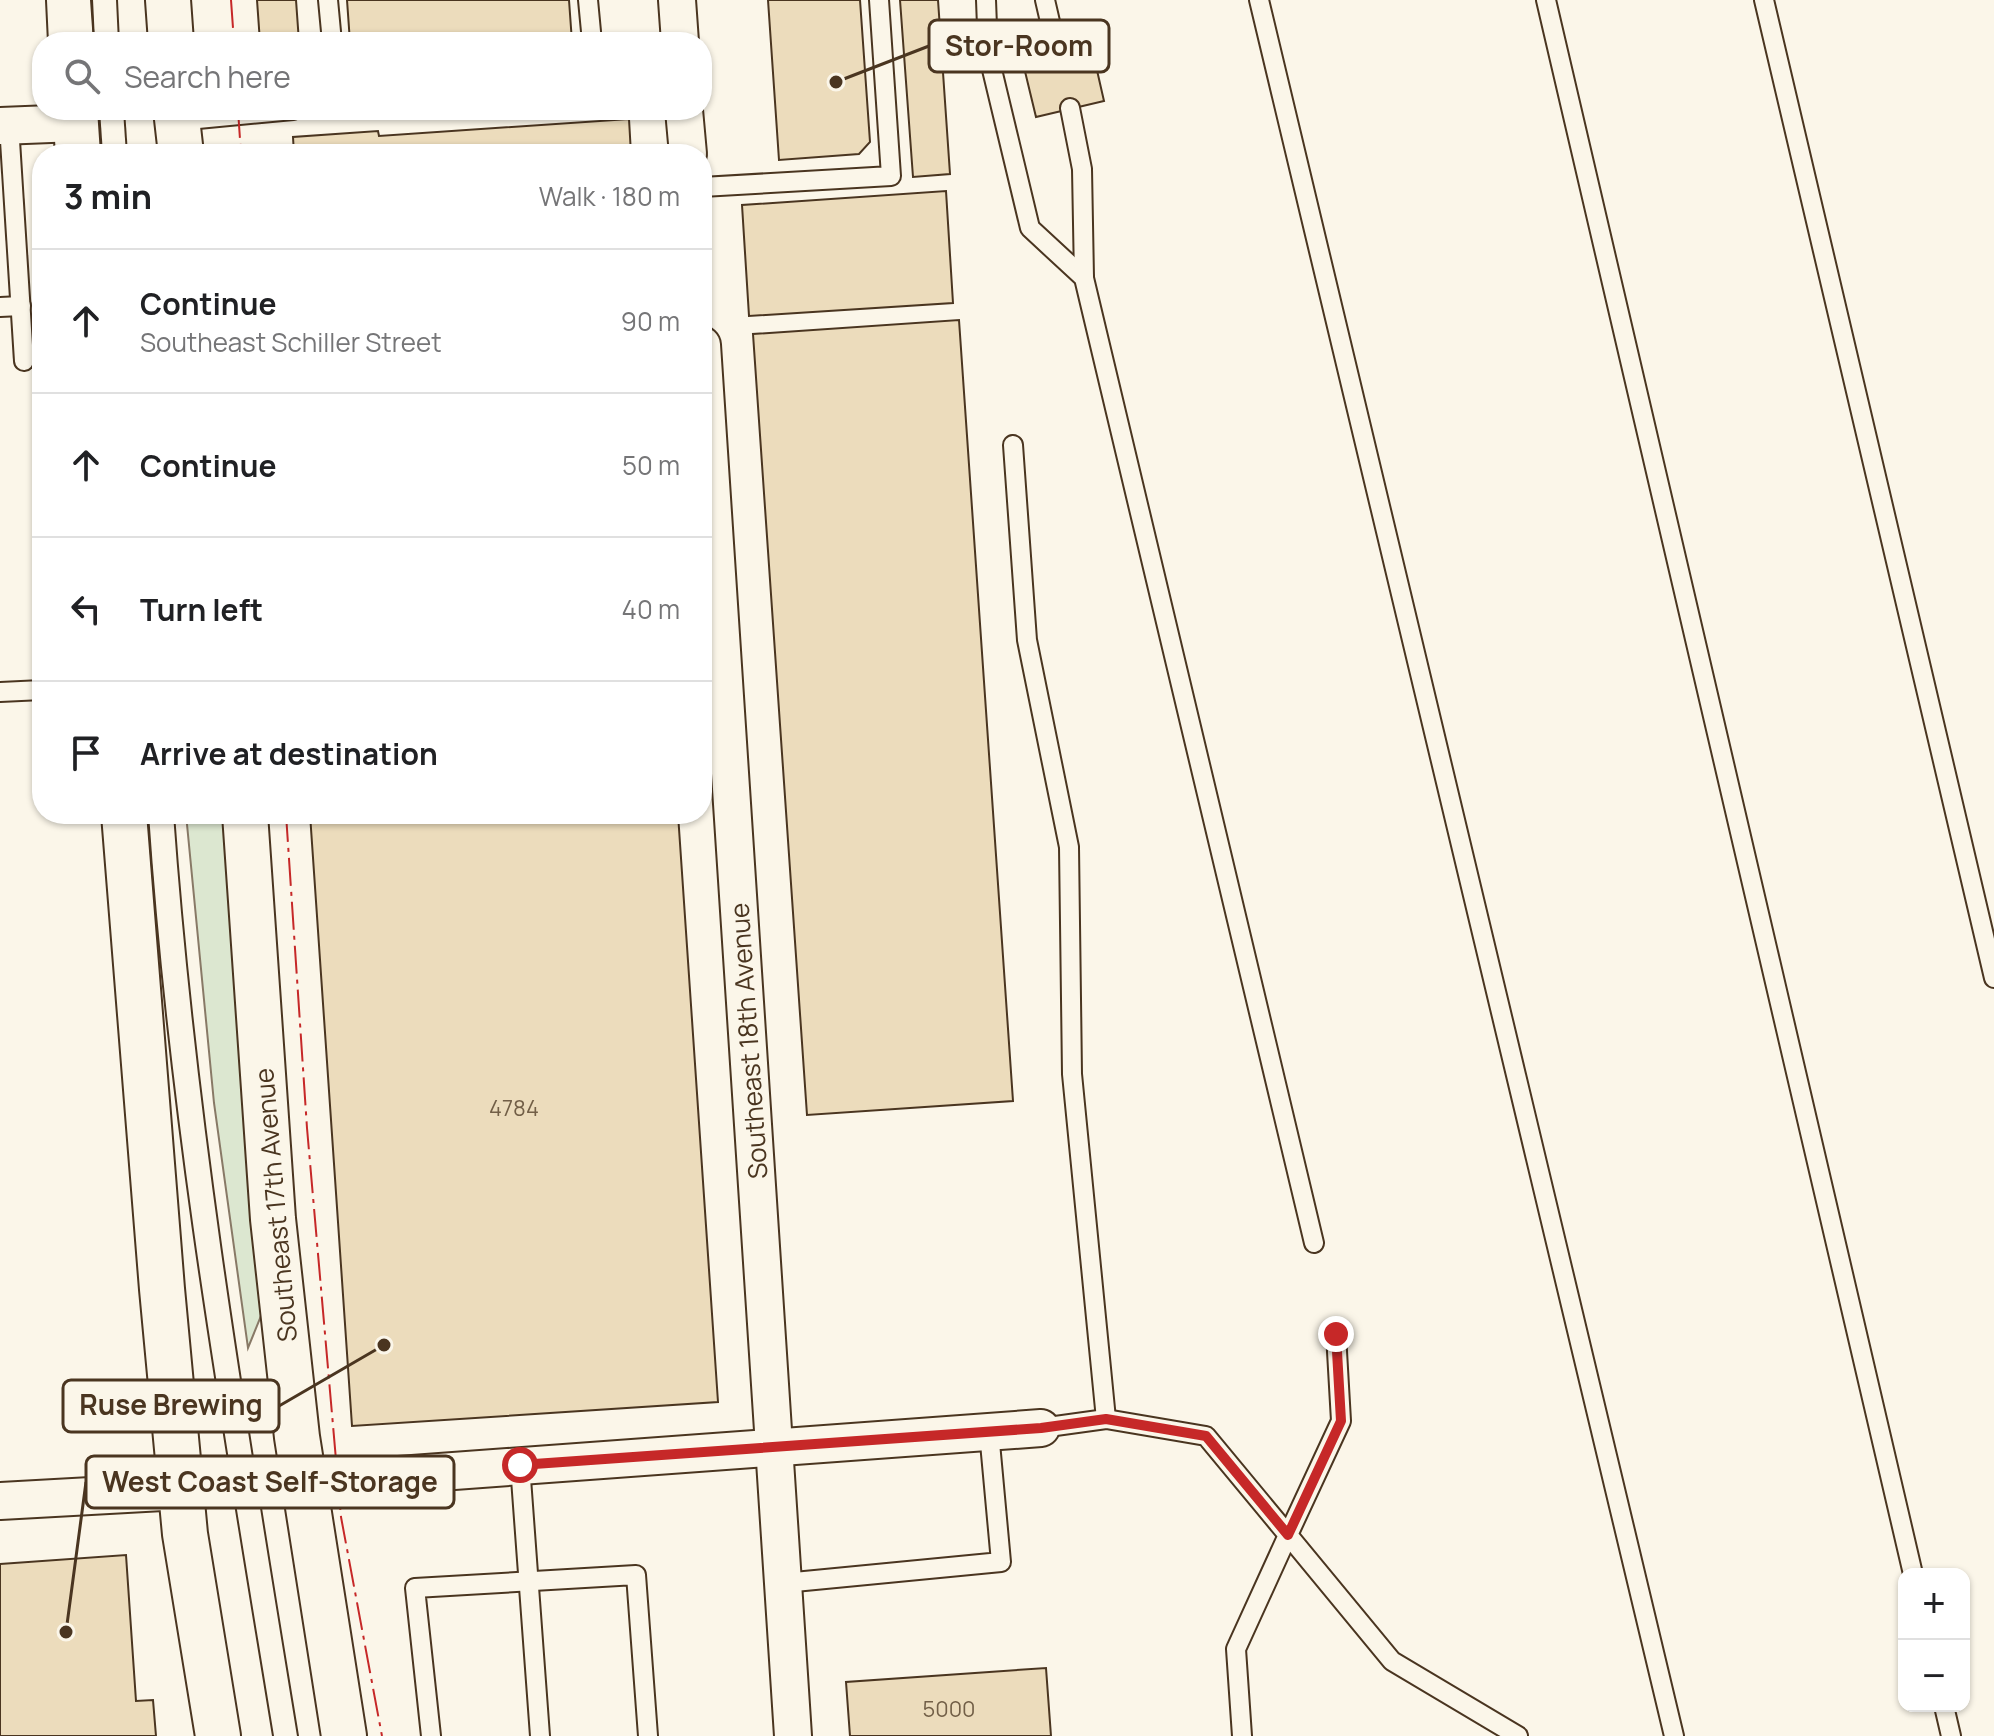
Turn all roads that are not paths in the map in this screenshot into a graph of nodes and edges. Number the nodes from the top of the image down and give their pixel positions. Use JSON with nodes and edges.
{"nodes":[{"id":1,"x":69,"y":0,"type":"edge"},
{"id":2,"x":168,"y":0,"type":"edge"},
{"id":3,"x":328,"y":0,"type":"edge"},
{"id":4,"x":588,"y":0,"type":"edge"},
{"id":5,"x":677,"y":0,"type":"edge"},
{"id":6,"x":879,"y":0,"type":"edge"},
{"id":7,"x":986,"y":0,"type":"edge"},
{"id":8,"x":1045,"y":0,"type":"edge"},
{"id":9,"x":1259,"y":0,"type":"edge"},
{"id":10,"x":1546,"y":0,"type":"edge"},
{"id":11,"x":1764,"y":0,"type":"edge"},
{"id":12,"x":71,"y":32,"type":"edge"},
{"id":13,"x":170,"y":32,"type":"edge"},
{"id":14,"x":331,"y":32,"type":"edge"},
{"id":15,"x":591,"y":32,"type":"edge"},
{"id":16,"x":679,"y":32,"type":"edge"},
{"id":17,"x":1057,"y":52,"type":"dead end"},
{"id":18,"x":1070,"y":108,"type":"dead end"},
{"id":19,"x":229,"y":120,"type":"edge"},
{"id":20,"x":685,"y":120,"type":"edge"},
{"id":21,"x":4,"y":125,"type":"edge"},
{"id":22,"x":178,"y":128,"type":"edge"},
{"id":23,"x":76,"y":129,"type":"edge"},
{"id":24,"x":687,"y":144,"type":"edge"},
{"id":25,"x":712,"y":186,"type":"edge"},
{"id":26,"x":1084,"y":278,"type":"junction"},
{"id":27,"x":21,"y":306,"type":"junction"},
{"id":28,"x":0,"y":307,"type":"edge"},
{"id":29,"x":24,"y":361,"type":"dead end"},
{"id":30,"x":1013,"y":445,"type":"dead end"},
{"id":31,"x":712,"y":496,"type":"edge"},
{"id":32,"x":32,"y":690,"type":"edge"},
{"id":33,"x":0,"y":692,"type":"edge"},
{"id":34,"x":125,"y":824,"type":"edge"},
{"id":35,"x":246,"y":824,"type":"edge"},
{"id":36,"x":1994,"y":978,"type":"edge"},
{"id":37,"x":1314,"y":1243,"type":"dead end"},
{"id":38,"x":1336,"y":1334,"type":"dead end"},
{"id":39,"x":1106,"y":1419,"type":"junction"},
{"id":40,"x":1041,"y":1428,"type":"joint"},
{"id":41,"x":989,"y":1432,"type":"junction"},
{"id":42,"x":775,"y":1447,"type":"junction"},
{"id":43,"x":520,"y":1465,"type":"junction"},
{"id":44,"x":304,"y":1482,"type":"junction"},
{"id":45,"x":181,"y":1491,"type":"junction"},
{"id":46,"x":0,"y":1501,"type":"edge"},
{"id":47,"x":1288,"y":1535,"type":"junction"},
{"id":48,"x":1912,"y":1568,"type":"edge"},
{"id":49,"x":528,"y":1581,"type":"junction"},
{"id":50,"x":784,"y":1583,"type":"junction"},
{"id":51,"x":1945,"y":1712,"type":"edge"},
{"id":52,"x":218,"y":1736,"type":"edge"},
{"id":53,"x":344,"y":1736,"type":"edge"},
{"id":54,"x":431,"y":1736,"type":"edge"},
{"id":55,"x":540,"y":1736,"type":"edge"},
{"id":56,"x":648,"y":1736,"type":"edge"},
{"id":57,"x":793,"y":1736,"type":"edge"},
{"id":58,"x":1242,"y":1736,"type":"edge"},
{"id":59,"x":1518,"y":1736,"type":"edge"},
{"id":60,"x":1674,"y":1736,"type":"edge"},
{"id":61,"x":1951,"y":1736,"type":"edge"}],
"edges":[{"from":1,"to":12,"type":"street"},
{"from":2,"to":13,"type":"street"},
{"from":3,"to":14,"type":"lane"},
{"from":4,"to":15,"type":"lane"},
{"from":5,"to":16,"type":"street"},
{"from":6,"to":25,"type":"lane"},
{"from":7,"to":26,"type":"lane"},
{"from":8,"to":17,"type":"lane"},
{"from":9,"to":60,"type":"lane"},
{"from":10,"to":48,"type":"lane"},
{"from":11,"to":36,"type":"lane"},
{"from":18,"to":26,"type":"lane"},
{"from":19,"to":22,"type":"lane"},
{"from":20,"to":24,"type":"street"},
{"from":21,"to":23,"type":"street"},
{"from":21,"to":27,"type":"lane"},
{"from":26,"to":37,"type":"lane"},
{"from":27,"to":28,"type":"lane"},
{"from":27,"to":29,"type":"lane"},
{"from":30,"to":39,"type":"lane"},
{"from":31,"to":42,"type":"street","name":"Southeast 18th Avenue"},
{"from":32,"to":33,"type":"lane"},
{"from":34,"to":45,"type":"street"},
{"from":35,"to":44,"type":"street","name":"Southeast 17th Avenue"},
{"from":38,"to":47,"type":"lane"},
{"from":39,"to":40,"type":"lane"},
{"from":39,"to":47,"type":"lane"},
{"from":40,"to":41,"type":"street"},
{"from":41,"to":42,"type":"street"},
{"from":41,"to":50,"type":"lane"},
{"from":42,"to":43,"type":"street"},
{"from":42,"to":50,"type":"street","name":"Southeast 18th Avenue"},
{"from":43,"to":44,"type":"street"},
{"from":43,"to":49,"type":"lane"},
{"from":44,"to":45,"type":"street"},
{"from":44,"to":53,"type":"street","name":"Southeast 17th Avenue"},
{"from":45,"to":46,"type":"street"},
{"from":45,"to":52,"type":"street"},
{"from":47,"to":58,"type":"lane"},
{"from":47,"to":59,"type":"lane"},
{"from":49,"to":54,"type":"lane"},
{"from":49,"to":55,"type":"lane"},
{"from":49,"to":56,"type":"lane"},
{"from":50,"to":57,"type":"street","name":"Southeast 18th Avenue"},
{"from":51,"to":61,"type":"lane"}]}
